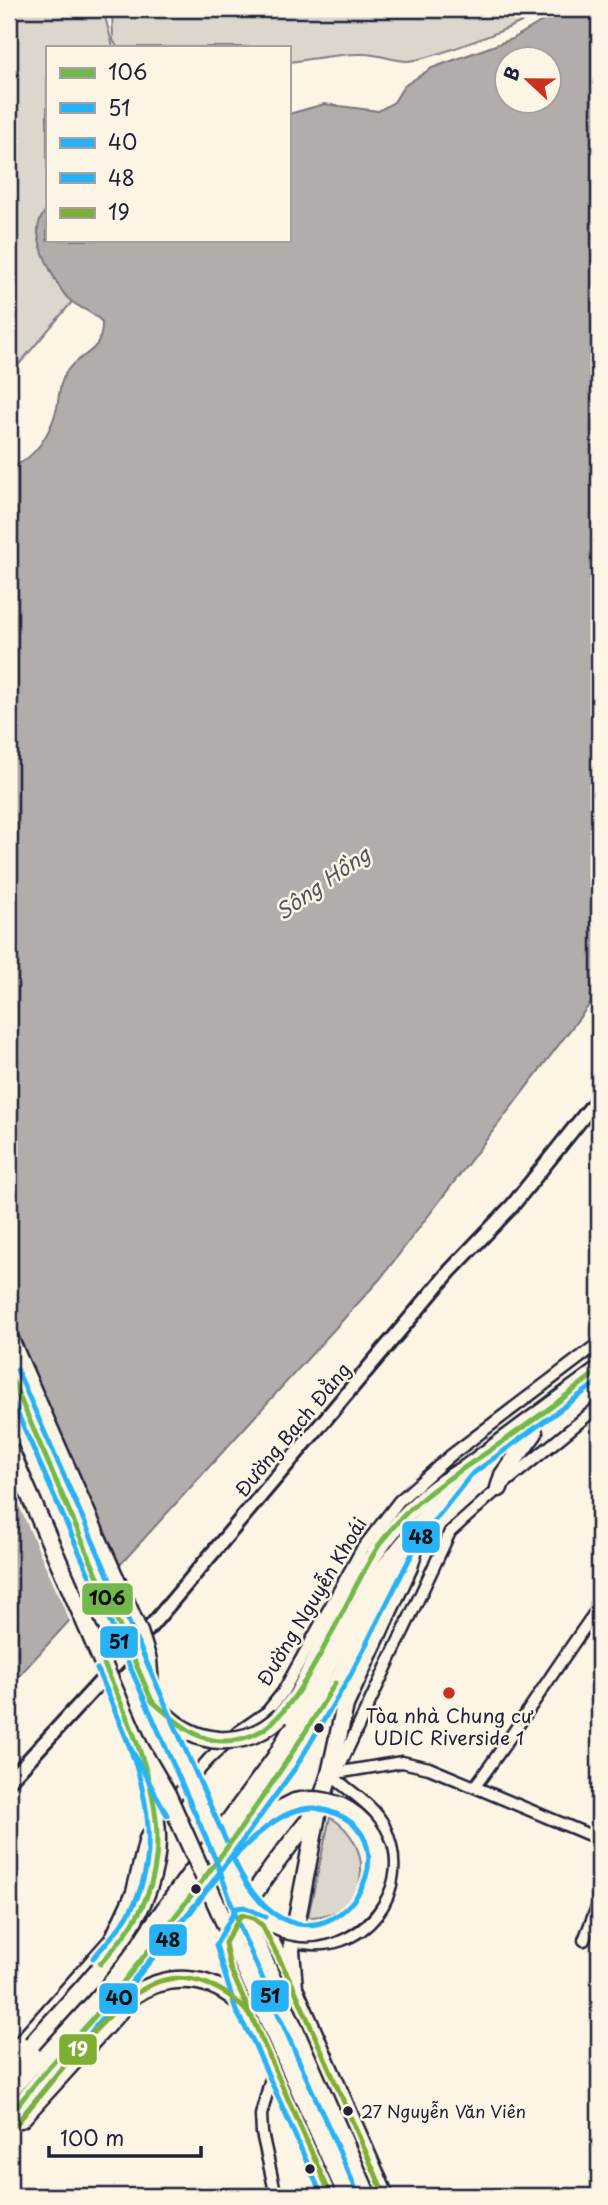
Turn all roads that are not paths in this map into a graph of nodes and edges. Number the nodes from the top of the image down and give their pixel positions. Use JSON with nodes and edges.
{"nodes":[{"id":1,"x":599,"y":1097,"type":"edge"},
{"id":2,"x":9,"y":1337,"type":"edge"},
{"id":3,"x":599,"y":1343,"type":"edge"},
{"id":4,"x":599,"y":1370,"type":"edge"},
{"id":5,"x":9,"y":1373,"type":"edge"},
{"id":6,"x":599,"y":1406,"type":"edge"},
{"id":7,"x":531,"y":1422,"type":"junction"},
{"id":8,"x":9,"y":1448,"type":"edge"},
{"id":9,"x":465,"y":1469,"type":"junction"},
{"id":10,"x":9,"y":1475,"type":"edge"},
{"id":11,"x":499,"y":1488,"type":"junction"},
{"id":12,"x":417,"y":1529,"type":"junction"},
{"id":13,"x":599,"y":1607,"type":"edge"},
{"id":14,"x":152,"y":1701,"type":"junction"},
{"id":15,"x":139,"y":1746,"type":"junction"},
{"id":16,"x":330,"y":1774,"type":"junction"},
{"id":17,"x":9,"y":1781,"type":"edge"},
{"id":18,"x":475,"y":1786,"type":"junction"},
{"id":19,"x":318,"y":1810,"type":"junction"},
{"id":20,"x":599,"y":1839,"type":"edge"},
{"id":21,"x":224,"y":1858,"type":"junction"},
{"id":22,"x":599,"y":1902,"type":"edge"},
{"id":23,"x":242,"y":1915,"type":"junction"},
{"id":24,"x":583,"y":1940,"type":"dead end"},
{"id":25,"x":293,"y":1941,"type":"junction"},
{"id":26,"x":294,"y":1988,"type":"junction"},
{"id":27,"x":244,"y":2007,"type":"junction"},
{"id":28,"x":9,"y":2053,"type":"edge"},
{"id":29,"x":274,"y":2067,"type":"junction"},
{"id":30,"x":9,"y":2080,"type":"edge"},
{"id":31,"x":9,"y":2092,"type":"edge"},
{"id":32,"x":9,"y":2118,"type":"edge"},
{"id":33,"x":9,"y":2128,"type":"edge"},
{"id":34,"x":371,"y":2164,"type":"junction"},
{"id":35,"x":330,"y":2192,"type":"edge"},
{"id":36,"x":276,"y":2196,"type":"edge"},
{"id":37,"x":347,"y":2196,"type":"edge"},
{"id":38,"x":368,"y":2196,"type":"edge"},
{"id":39,"x":385,"y":2196,"type":"edge"}],
"edges":[{"from":1,"to":17,"type":"street","name":"Đường Bạch Đằng"},
{"from":2,"to":14,"type":"main road","bridge":true},
{"from":3,"to":28,"type":"street","name":"Đường Nguyễn Khoái"},
{"from":4,"to":7,"type":"main road"},
{"from":5,"to":14,"type":"main road","bridge":true},
{"from":6,"to":11,"type":"street"},
{"from":7,"to":9,"type":"main road"},
{"from":7,"to":11,"type":"main road"},
{"from":8,"to":15,"type":"main road","bridge":true},
{"from":9,"to":12,"type":"main road"},
{"from":9,"to":14,"type":"main road","bridge":true},
{"from":10,"to":15,"type":"main road","bridge":true},
{"from":11,"to":16,"type":"street"},
{"from":12,"to":16,"type":"main road"},
{"from":12,"to":21,"type":"main road"},
{"from":12,"to":31,"type":"main road"},
{"from":13,"to":18,"type":"street"},
{"from":14,"to":21,"type":"main road","bridge":true},
{"from":15,"to":30,"type":"main road","bridge":true},
{"from":15,"to":37,"type":"main road","bridge":true},
{"from":16,"to":18,"type":"street"},
{"from":16,"to":19,"type":"main road"},
{"from":16,"to":25,"type":"street"},
{"from":18,"to":20,"type":"street"},
{"from":19,"to":23,"type":"main road"},
{"from":19,"to":25,"type":"main road"},
{"from":21,"to":21,"type":"main road","bridge":true},
{"from":21,"to":32,"type":"main road"},
{"from":21,"to":38,"type":"main road","bridge":true},
{"from":22,"to":24,"type":"street"},
{"from":23,"to":26,"type":"main road"},
{"from":23,"to":27,"type":"main road"},
{"from":25,"to":26,"type":"main road"},
{"from":26,"to":34,"type":"main road"},
{"from":27,"to":29,"type":"main road"},
{"from":27,"to":33,"type":"main road"},
{"from":29,"to":35,"type":"main road"},
{"from":29,"to":36,"type":"street"},
{"from":34,"to":35,"type":"main road"},
{"from":34,"to":39,"type":"main road"}]}
